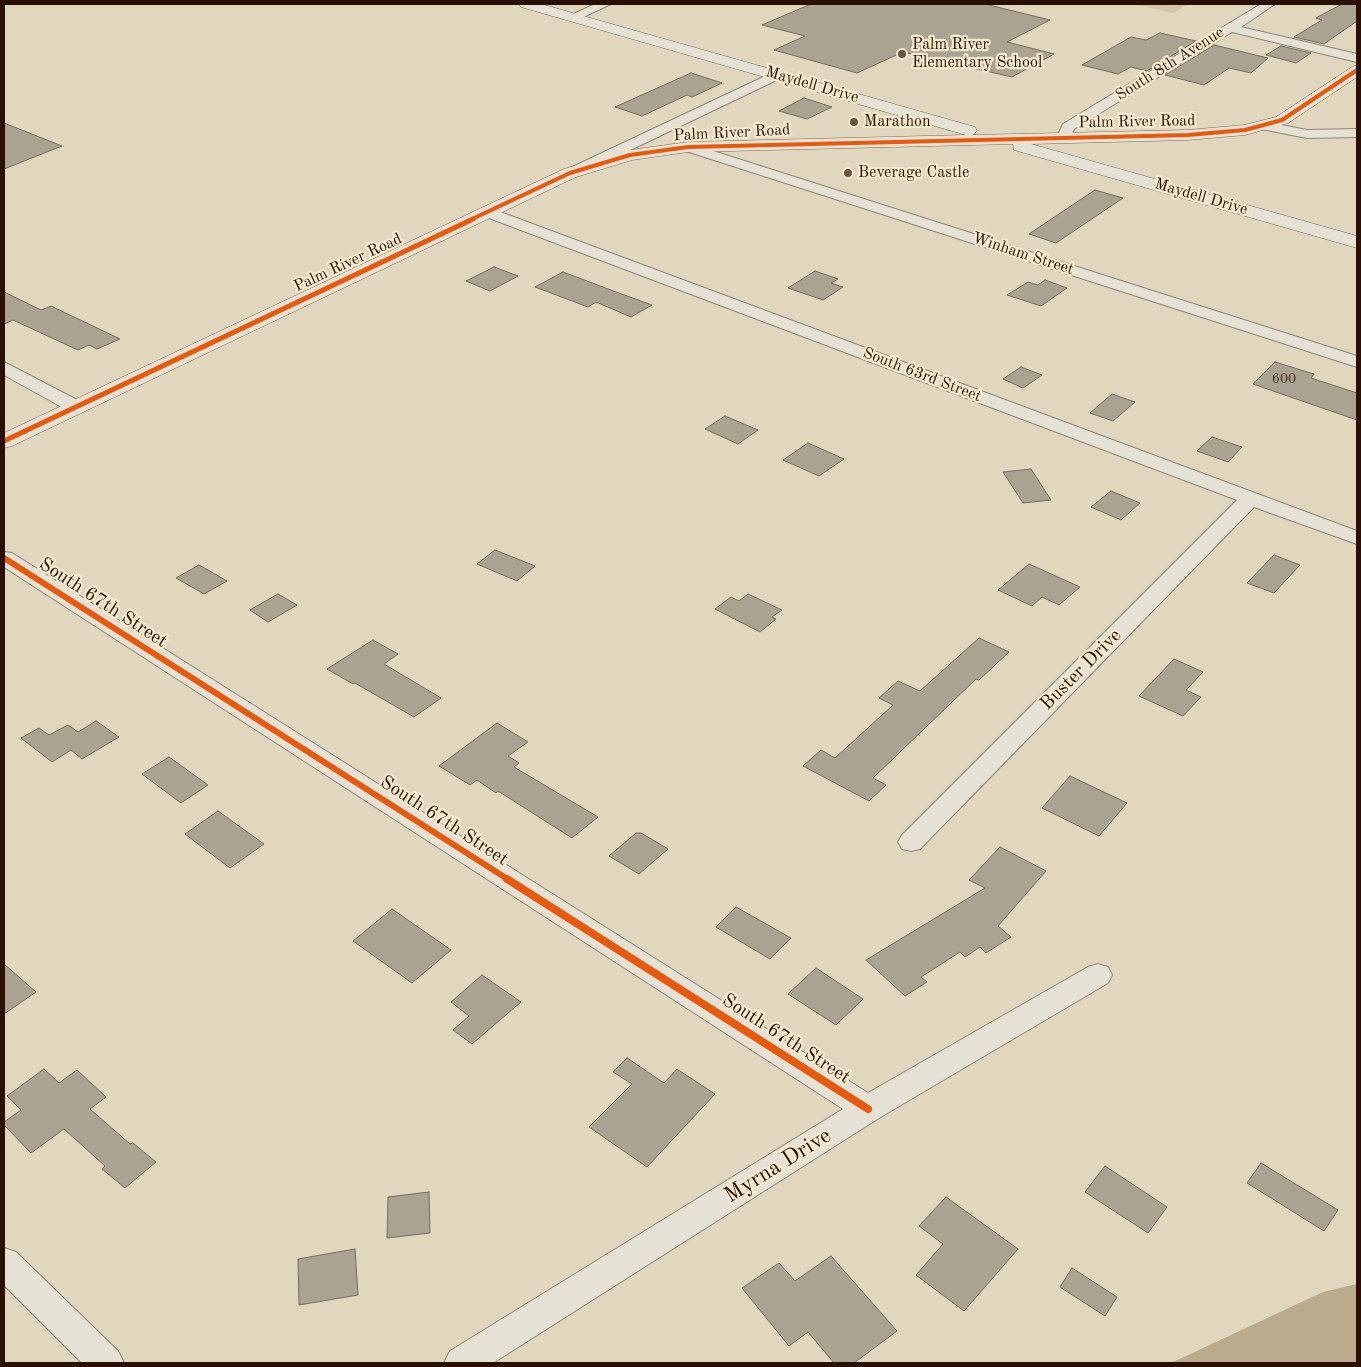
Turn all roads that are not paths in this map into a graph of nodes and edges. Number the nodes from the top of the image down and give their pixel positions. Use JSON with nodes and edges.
{"nodes":[{"id":1,"x":526,"y":4,"type":"edge"},
{"id":2,"x":605,"y":4,"type":"edge"},
{"id":3,"x":1268,"y":4,"type":"edge"},
{"id":4,"x":573,"y":17,"type":"junction"},
{"id":5,"x":1230,"y":28,"type":"junction"},
{"id":6,"x":1357,"y":58,"type":"edge"},
{"id":7,"x":1357,"y":70,"type":"edge"},
{"id":8,"x":776,"y":75,"type":"junction"},
{"id":9,"x":1266,"y":126,"type":"junction"},
{"id":10,"x":1357,"y":133,"type":"edge"},
{"id":11,"x":1064,"y":137,"type":"junction"},
{"id":12,"x":994,"y":138,"type":"junction"},
{"id":13,"x":688,"y":147,"type":"junction"},
{"id":14,"x":570,"y":174,"type":"junction"},
{"id":15,"x":487,"y":212,"type":"junction"},
{"id":16,"x":1357,"y":242,"type":"edge"},
{"id":17,"x":1357,"y":362,"type":"edge"},
{"id":18,"x":4,"y":368,"type":"edge"},
{"id":19,"x":76,"y":407,"type":"junction"},
{"id":20,"x":4,"y":441,"type":"edge"},
{"id":21,"x":1250,"y":498,"type":"junction"},
{"id":22,"x":1357,"y":538,"type":"edge"},
{"id":23,"x":4,"y":558,"type":"edge"},
{"id":24,"x":911,"y":842,"type":"dead end"},
{"id":25,"x":1098,"y":975,"type":"dead end"},
{"id":26,"x":868,"y":1109,"type":"junction"},
{"id":27,"x":4,"y":1263,"type":"edge"},
{"id":28,"x":106,"y":1363,"type":"edge"},
{"id":29,"x":462,"y":1363,"type":"edge"}],
"edges":[{"from":1,"to":4,"type":"street","name":"Maydell Drive"},
{"from":2,"to":4,"type":"street"},
{"from":3,"to":5,"type":"street","name":"South 8th Avenue"},
{"from":4,"to":8,"type":"street","name":"Maydell Drive"},
{"from":5,"to":6,"type":"street"},
{"from":5,"to":11,"type":"street","name":"South 8th Avenue"},
{"from":7,"to":9,"type":"street","name":"Palm River Road"},
{"from":8,"to":12,"type":"street","name":"Maydell Drive"},
{"from":8,"to":14,"type":"street"},
{"from":9,"to":10,"type":"street"},
{"from":9,"to":11,"type":"street","name":"Palm River Road"},
{"from":11,"to":12,"type":"street","name":"Palm River Road"},
{"from":12,"to":13,"type":"street","name":"Palm River Road"},
{"from":12,"to":16,"type":"street","name":"Maydell Drive"},
{"from":13,"to":14,"type":"street","name":"Palm River Road"},
{"from":13,"to":17,"type":"street","name":"Winham Street"},
{"from":14,"to":15,"type":"street","name":"Palm River Road"},
{"from":15,"to":19,"type":"street","name":"Palm River Road"},
{"from":15,"to":21,"type":"street","name":"South 63rd Street"},
{"from":18,"to":19,"type":"street"},
{"from":19,"to":20,"type":"street","name":"Palm River Road"},
{"from":21,"to":22,"type":"street","name":"South 63rd Street"},
{"from":21,"to":24,"type":"street","name":"Buster Drive"},
{"from":23,"to":26,"type":"street","name":"South 67th Street"},
{"from":25,"to":26,"type":"street","name":"Myrna Drive"},
{"from":26,"to":29,"type":"street","name":"Myrna Drive"},
{"from":27,"to":28,"type":"street"}]}
